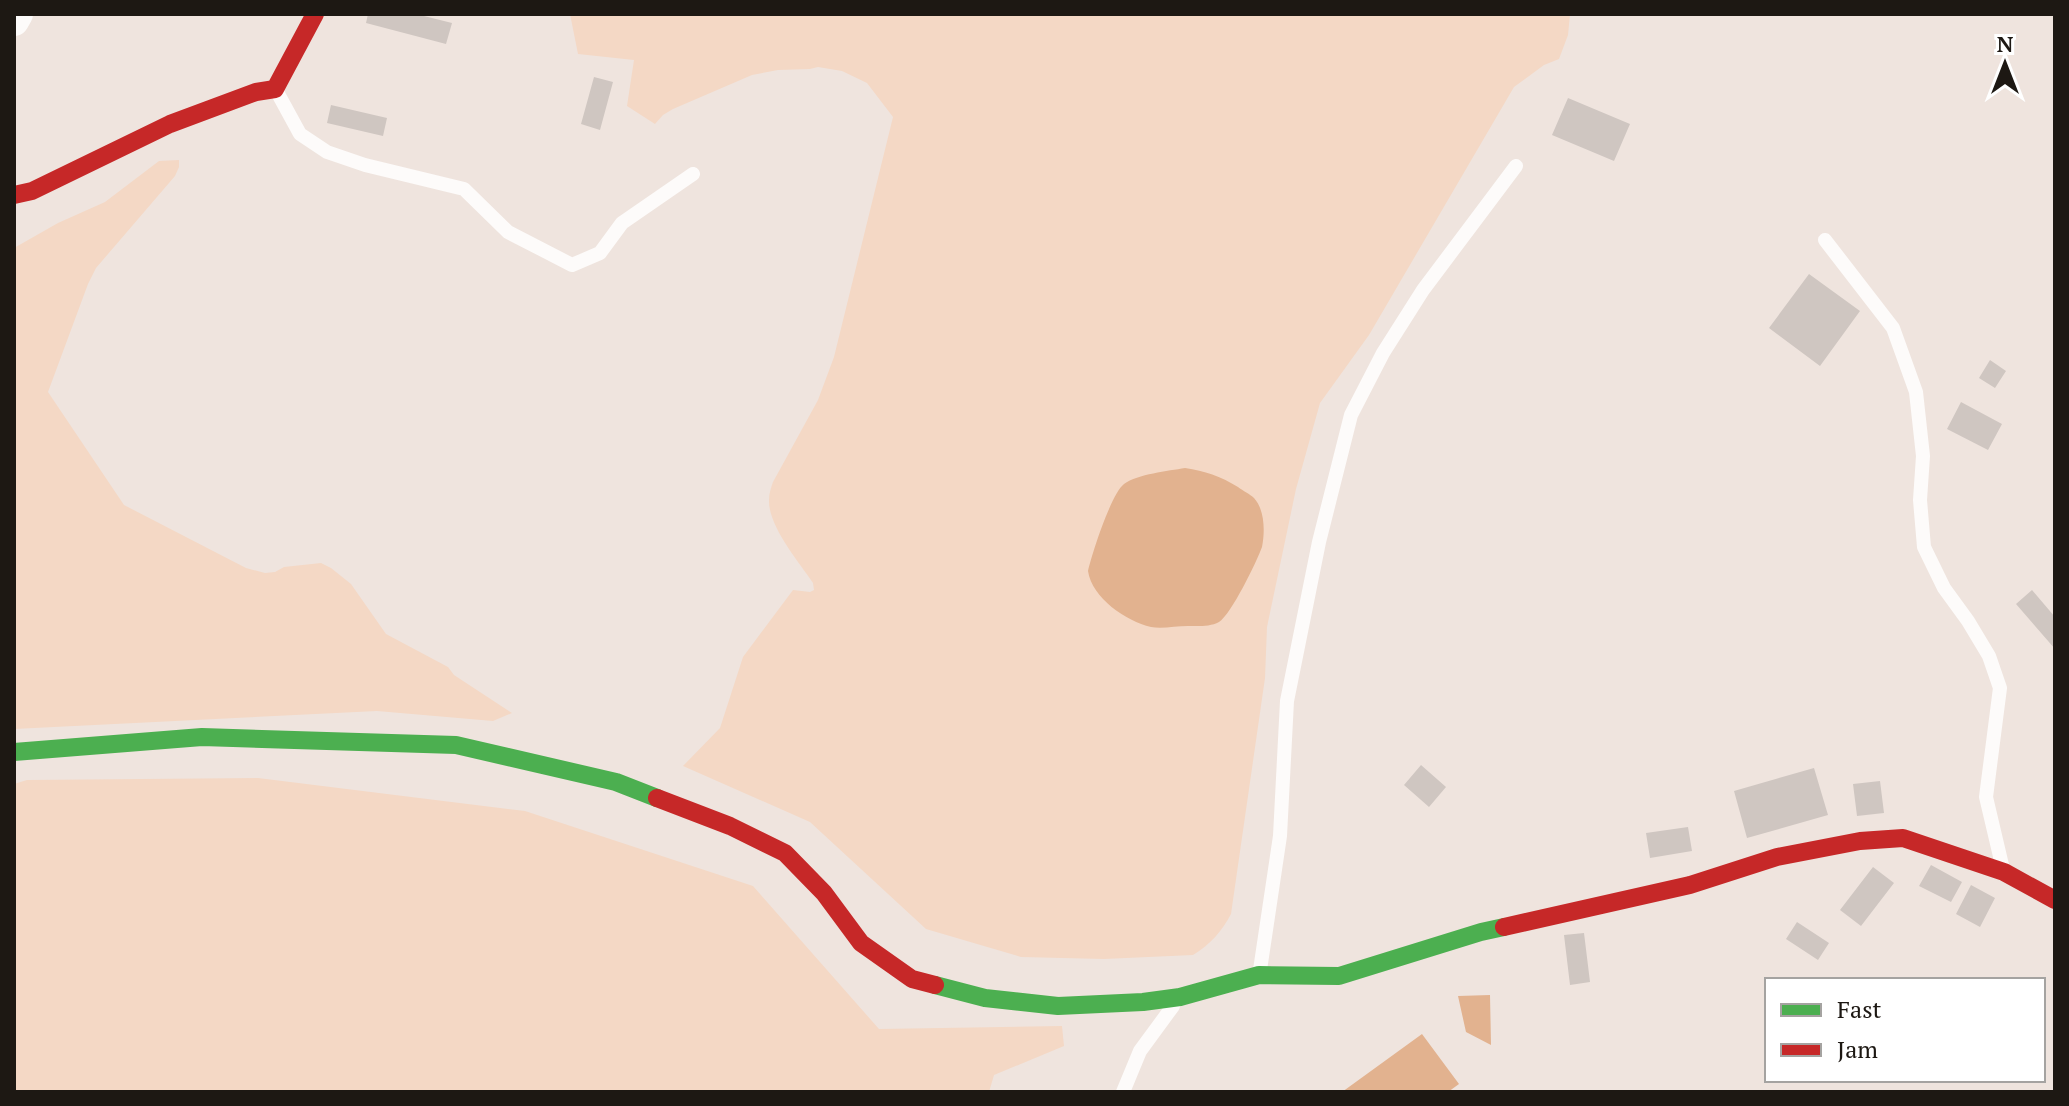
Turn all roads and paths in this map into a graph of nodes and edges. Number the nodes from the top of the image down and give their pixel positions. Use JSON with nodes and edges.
{"nodes":[{"id":1,"x":18,"y":14,"type":"edge"},
{"id":2,"x":315,"y":14,"type":"edge"},
{"id":3,"x":14,"y":21,"type":"edge"},
{"id":4,"x":275,"y":89,"type":"junction"},
{"id":5,"x":1516,"y":166,"type":"dead end"},
{"id":6,"x":693,"y":174,"type":"dead end"},
{"id":7,"x":14,"y":195,"type":"edge"},
{"id":8,"x":1825,"y":240,"type":"dead end"},
{"id":9,"x":14,"y":752,"type":"edge"},
{"id":10,"x":2004,"y":872,"type":"junction"},
{"id":11,"x":2055,"y":900,"type":"edge"},
{"id":12,"x":1259,"y":975,"type":"junction"},
{"id":13,"x":1180,"y":997,"type":"junction"},
{"id":14,"x":1123,"y":1092,"type":"edge"}],
"edges":[{"from":1,"to":3,"type":"street"},
{"from":2,"to":4,"type":"street"},
{"from":4,"to":6,"type":"lane"},
{"from":4,"to":7,"type":"street"},
{"from":5,"to":12,"type":"lane"},
{"from":8,"to":10,"type":"lane"},
{"from":9,"to":13,"type":"street"},
{"from":10,"to":11,"type":"street"},
{"from":10,"to":12,"type":"street"},
{"from":12,"to":13,"type":"street"},
{"from":13,"to":14,"type":"lane"}]}
